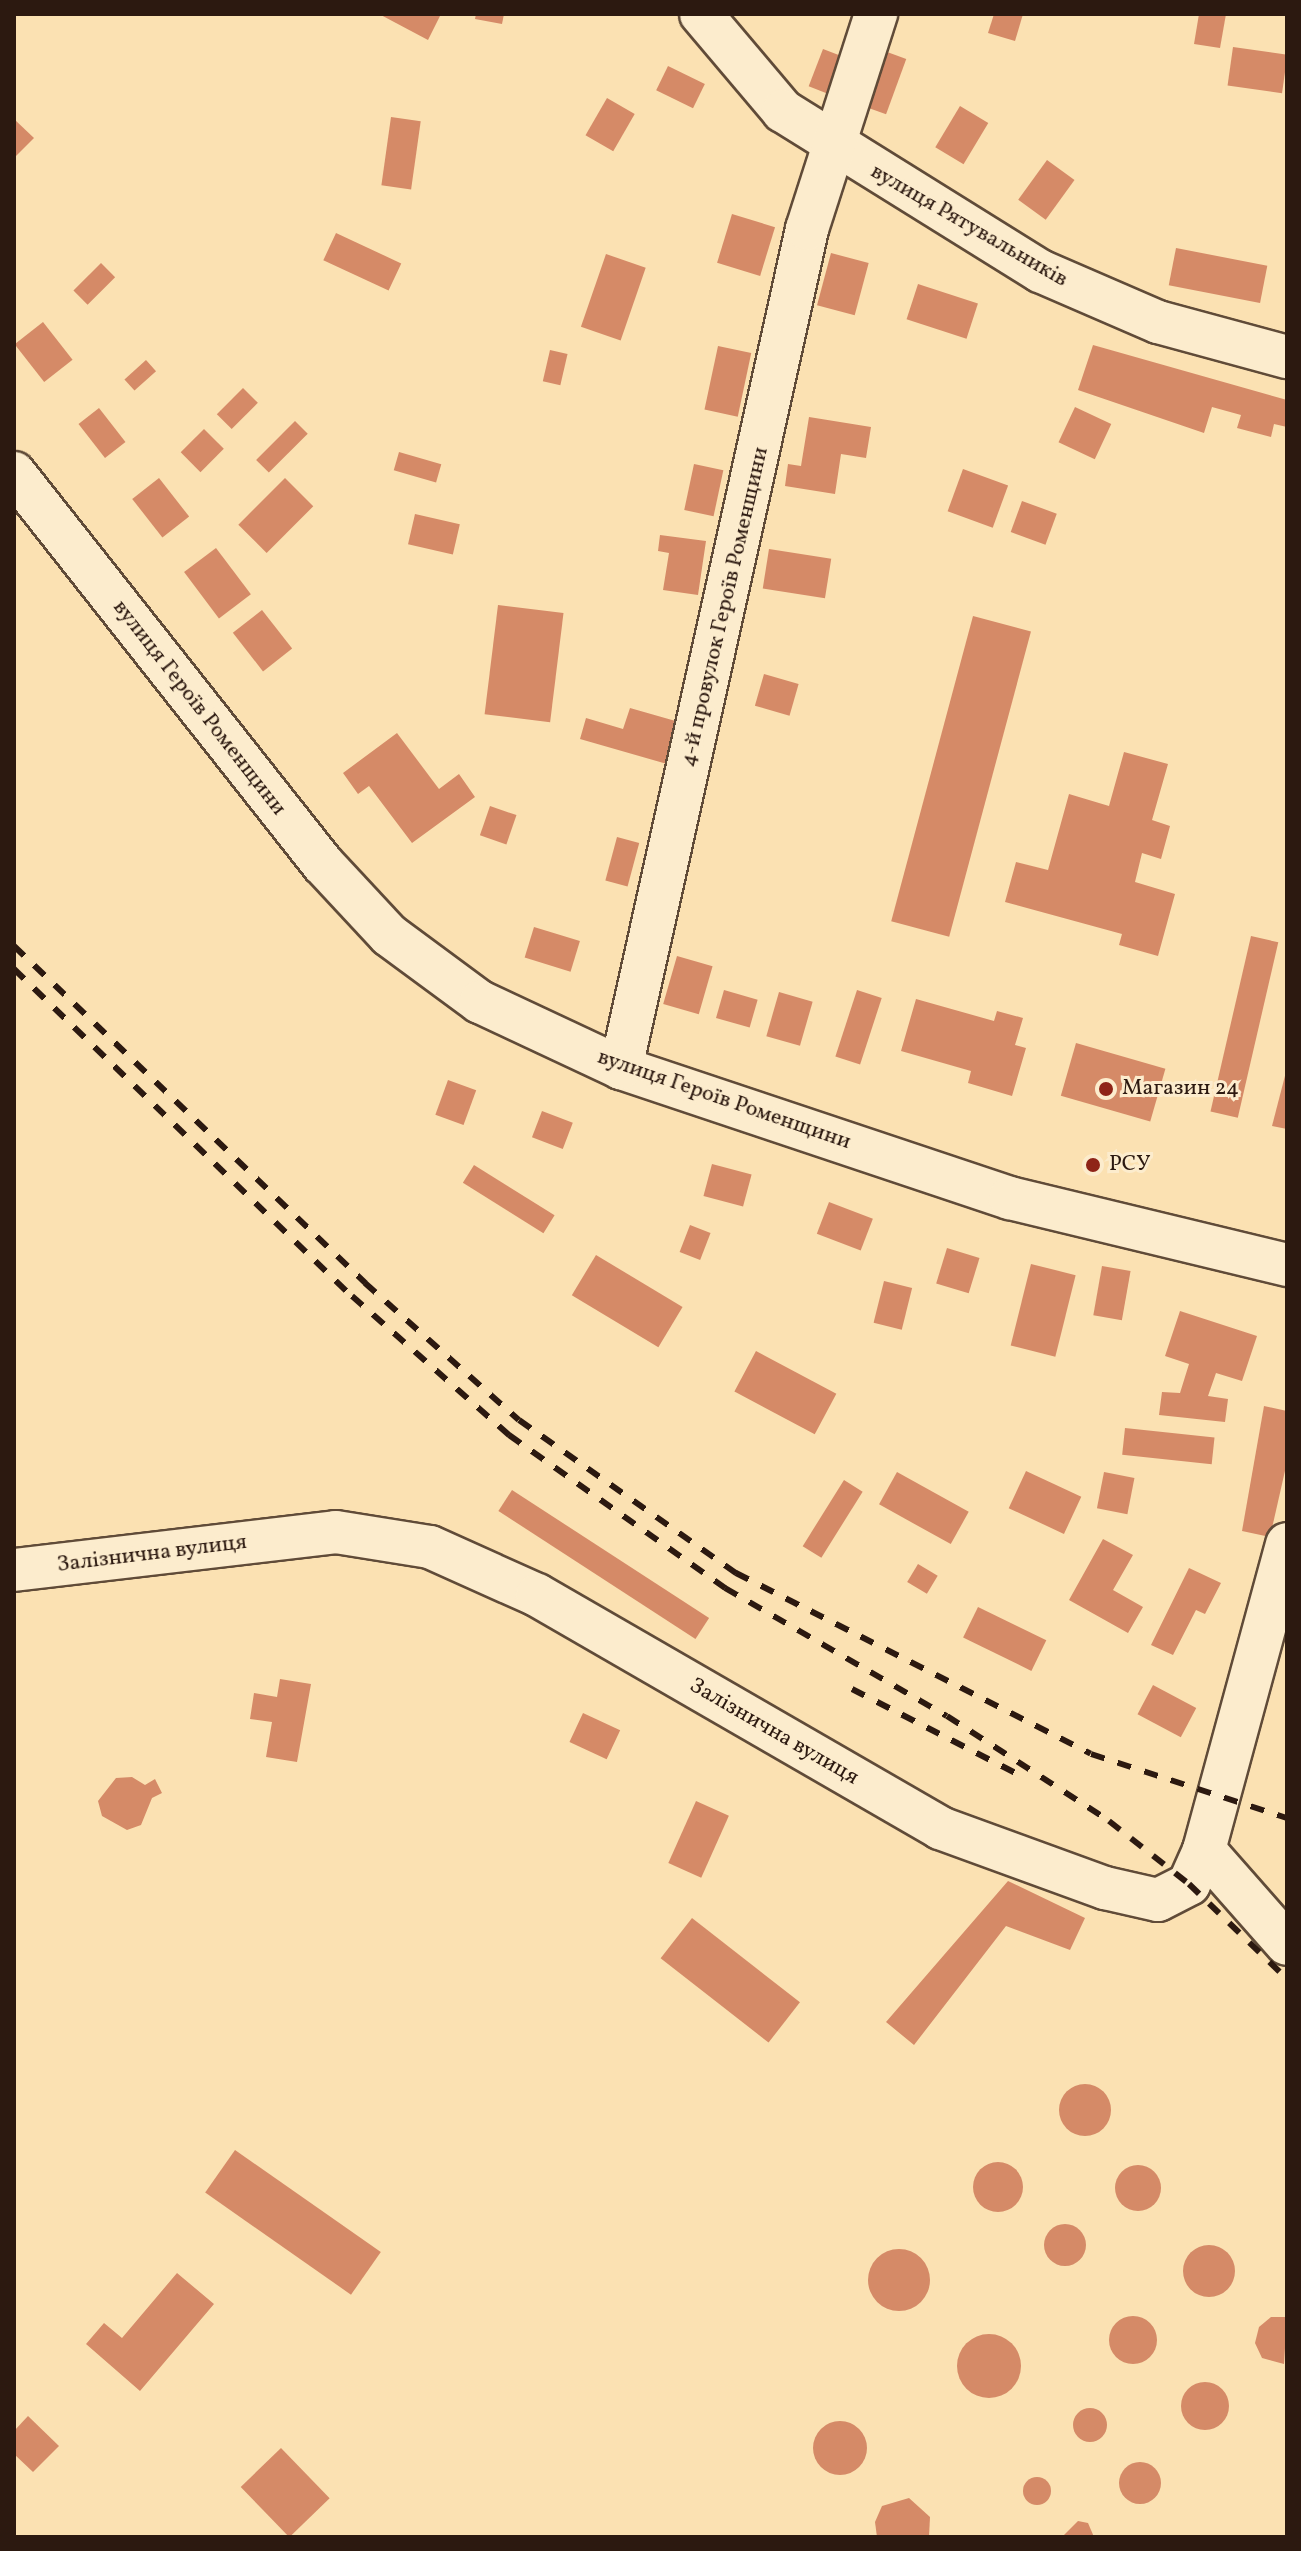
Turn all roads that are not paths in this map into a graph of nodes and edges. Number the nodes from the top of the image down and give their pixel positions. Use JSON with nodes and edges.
{"nodes":[{"id":1,"x":701,"y":14,"type":"edge"},
{"id":2,"x":876,"y":14,"type":"edge"},
{"id":3,"x":833,"y":148,"type":"junction"},
{"id":4,"x":1287,"y":357,"type":"edge"},
{"id":5,"x":14,"y":473,"type":"edge"},
{"id":6,"x":621,"y":1068,"type":"junction"},
{"id":7,"x":1287,"y":1265,"type":"edge"},
{"id":8,"x":1287,"y":1544,"type":"edge"},
{"id":9,"x":14,"y":1570,"type":"edge"},
{"id":10,"x":1204,"y":1850,"type":"junction"},
{"id":11,"x":1287,"y":1944,"type":"edge"}],
"edges":[{"from":1,"to":3,"type":"street","name":"вулиця Рятувальників"},
{"from":2,"to":3,"type":"street","name":"4-й провулок Героїв Роменщини"},
{"from":3,"to":4,"type":"street","name":"вулиця Рятувальників"},
{"from":3,"to":6,"type":"street","name":"4-й провулок Героїв Роменщини"},
{"from":5,"to":6,"type":"street","name":"вулиця Героїв Роменщини"},
{"from":6,"to":7,"type":"street","name":"вулиця Героїв Роменщини"},
{"from":8,"to":10,"type":"street","name":"Залізнична вулиця"},
{"from":9,"to":10,"type":"street","name":"Залізнична вулиця"},
{"from":10,"to":11,"type":"street"}]}
